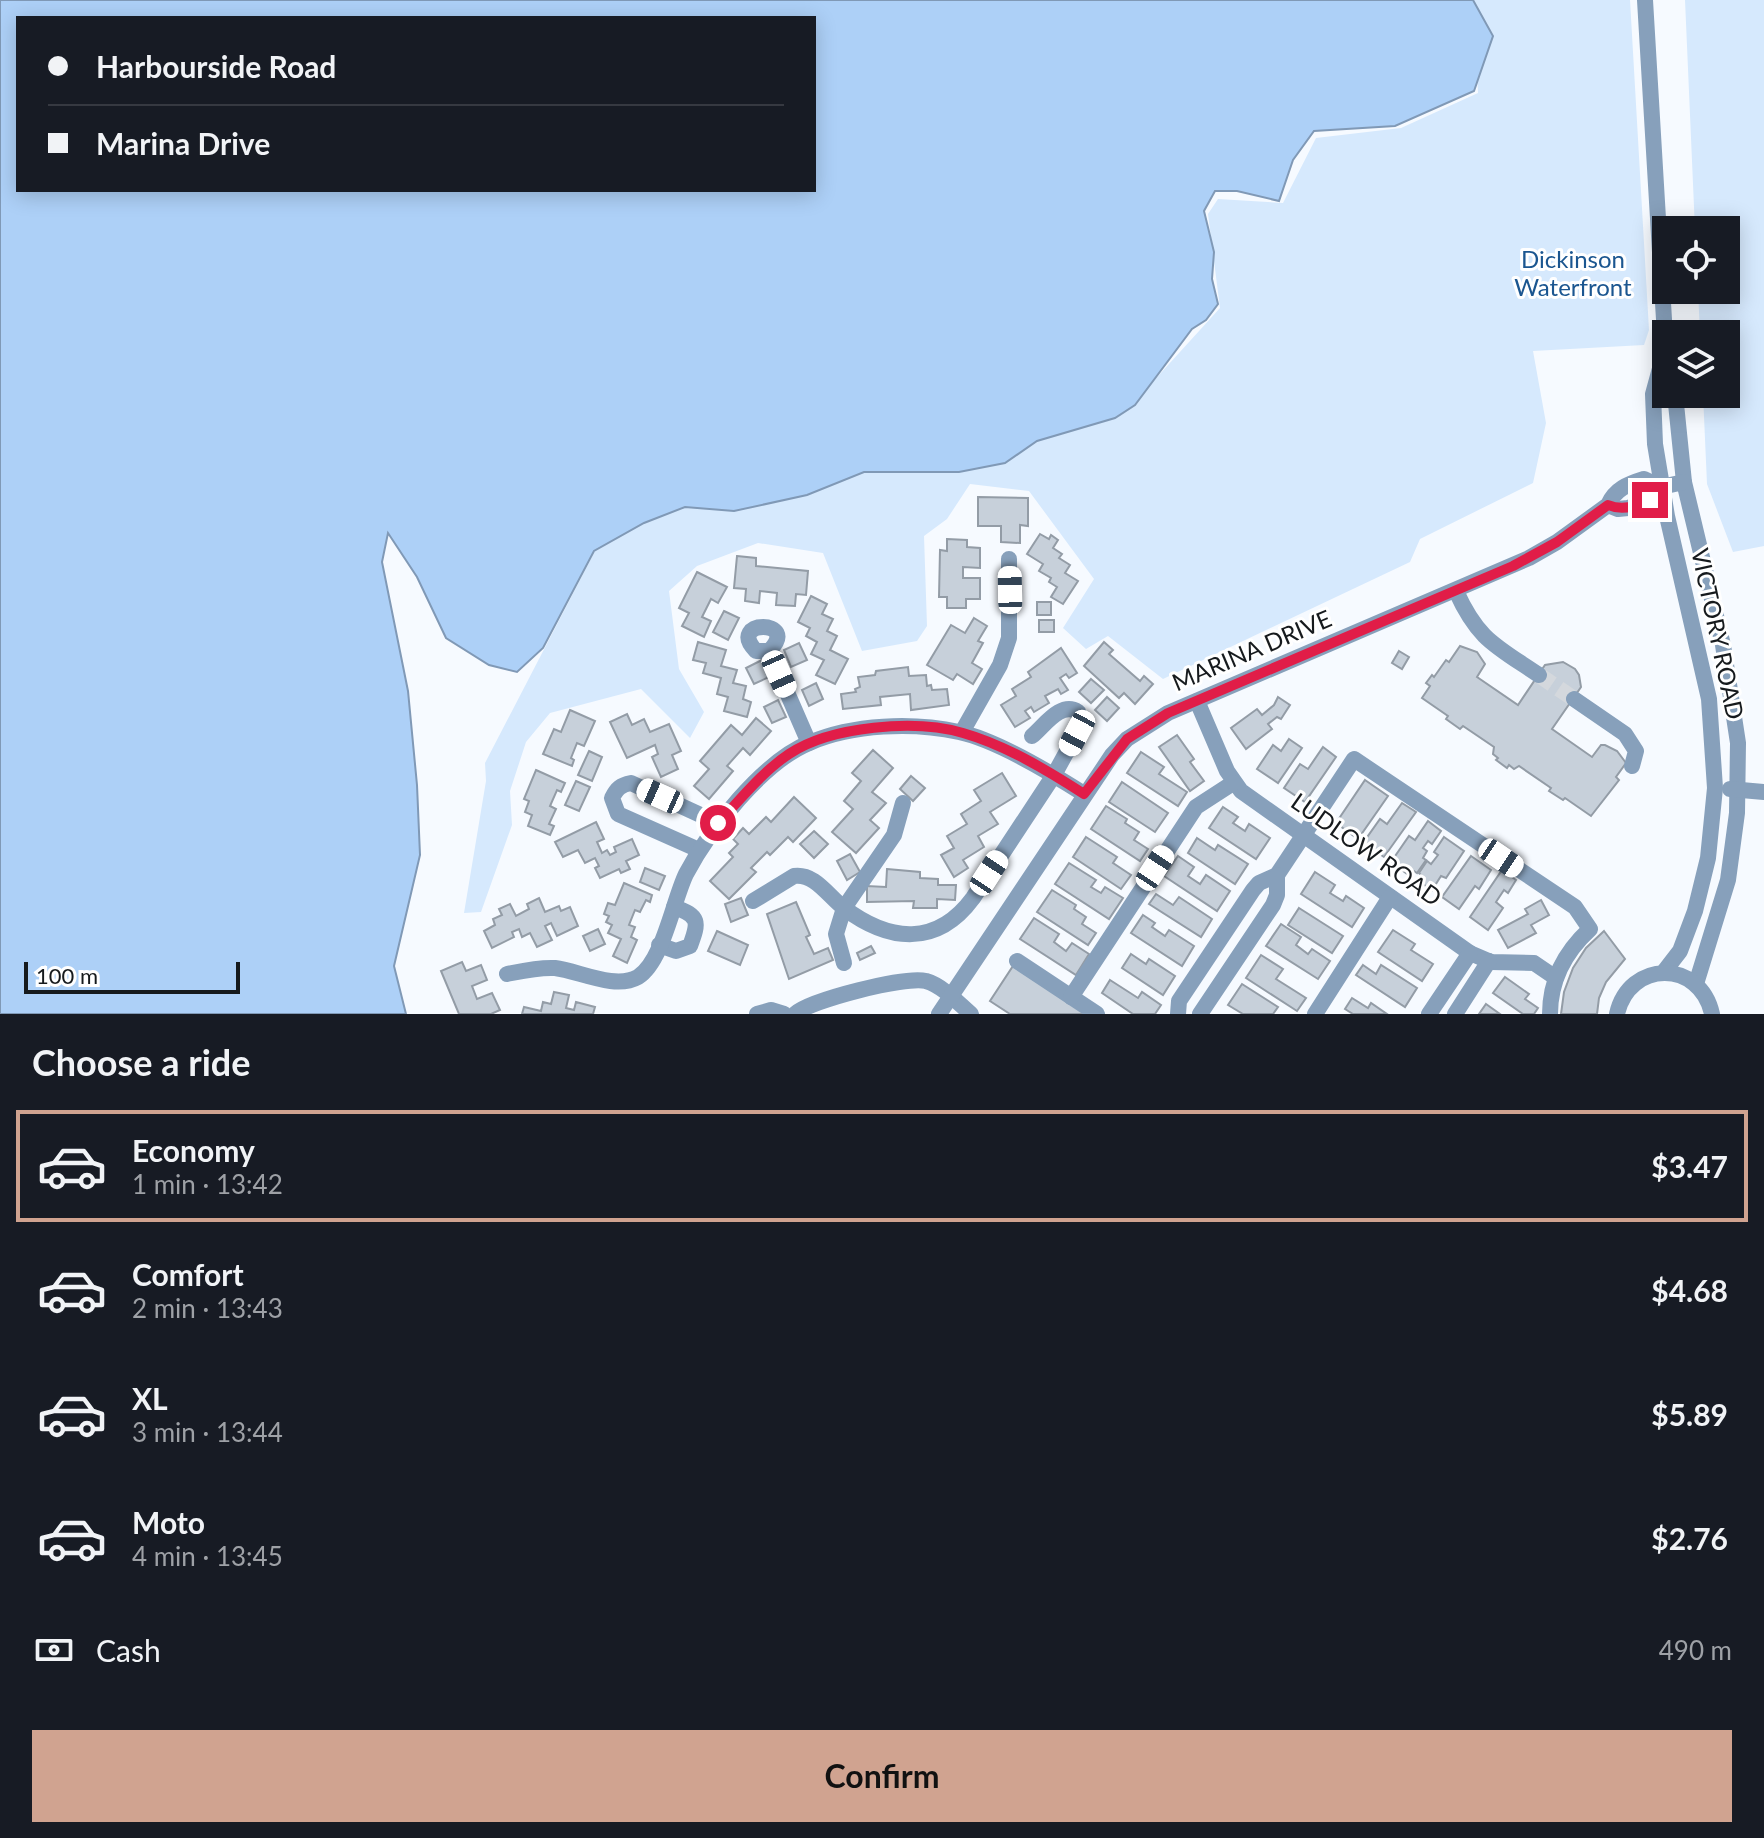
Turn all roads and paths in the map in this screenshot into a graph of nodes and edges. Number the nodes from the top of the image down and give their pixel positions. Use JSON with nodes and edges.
{"nodes":[{"id":1,"x":1645,"y":0,"type":"edge"},
{"id":2,"x":1664,"y":320,"type":"edge"},
{"id":3,"x":1654,"y":408,"type":"edge"},
{"id":4,"x":1676,"y":408,"type":"edge"},
{"id":5,"x":1684,"y":482,"type":"junction"},
{"id":6,"x":1661,"y":487,"type":"junction"},
{"id":7,"x":1009,"y":559,"type":"dead end"},
{"id":8,"x":1456,"y":591,"type":"junction"},
{"id":9,"x":769,"y":651,"type":"dead end"},
{"id":10,"x":1539,"y":675,"type":"tunnel mouth"},
{"id":11,"x":1574,"y":699,"type":"tunnel mouth"},
{"id":12,"x":1197,"y":701,"type":"junction"},
{"id":13,"x":962,"y":732,"type":"junction"},
{"id":14,"x":1032,"y":736,"type":"dead end"},
{"id":15,"x":809,"y":743,"type":"junction"},
{"id":16,"x":1632,"y":766,"type":"dead end"},
{"id":17,"x":1054,"y":775,"type":"junction"},
{"id":18,"x":1233,"y":783,"type":"junction"},
{"id":19,"x":1715,"y":788,"type":"junction"},
{"id":20,"x":1738,"y":790,"type":"junction"},
{"id":21,"x":1764,"y":792,"type":"edge"},
{"id":22,"x":1084,"y":794,"type":"junction"},
{"id":23,"x":903,"y":803,"type":"dead end"},
{"id":24,"x":718,"y":823,"type":"junction"},
{"id":25,"x":1303,"y":835,"type":"junction"},
{"id":26,"x":699,"y":850,"type":"junction"},
{"id":27,"x":1277,"y":875,"type":"junction"},
{"id":28,"x":1390,"y":897,"type":"junction"},
{"id":29,"x":753,"y":901,"type":"dead end"},
{"id":30,"x":674,"y":907,"type":"junction"},
{"id":31,"x":844,"y":908,"type":"junction"},
{"id":32,"x":659,"y":945,"type":"junction"},
{"id":33,"x":1470,"y":953,"type":"junction"},
{"id":34,"x":1017,"y":961,"type":"dead end"},
{"id":35,"x":1489,"y":961,"type":"junction"},
{"id":36,"x":844,"y":963,"type":"dead end"},
{"id":37,"x":1663,"y":973,"type":"junction"},
{"id":38,"x":507,"y":974,"type":"dead end"},
{"id":39,"x":1556,"y":978,"type":"junction"},
{"id":40,"x":1696,"y":984,"type":"junction"},
{"id":41,"x":950,"y":997,"type":"junction"},
{"id":42,"x":1071,"y":997,"type":"junction"},
{"id":43,"x":757,"y":1014,"type":"edge"},
{"id":44,"x":784,"y":1014,"type":"edge"},
{"id":45,"x":795,"y":1014,"type":"edge"},
{"id":46,"x":939,"y":1014,"type":"edge"},
{"id":47,"x":971,"y":1014,"type":"edge"},
{"id":48,"x":1097,"y":1014,"type":"edge"},
{"id":49,"x":1178,"y":1014,"type":"edge"},
{"id":50,"x":1200,"y":1014,"type":"edge"},
{"id":51,"x":1315,"y":1014,"type":"edge"},
{"id":52,"x":1429,"y":1014,"type":"edge"},
{"id":53,"x":1455,"y":1014,"type":"edge"},
{"id":54,"x":1550,"y":1014,"type":"edge"},
{"id":55,"x":1617,"y":1014,"type":"edge"},
{"id":56,"x":1712,"y":1014,"type":"edge"}],
"edges":[{"from":1,"to":2,"type":"street"},
{"from":3,"to":6,"type":"street","name":"VICTORY ROAD"},
{"from":4,"to":5,"type":"street","name":"VICTORY ROAD"},
{"from":5,"to":6,"type":"street","name":"MARINA DRIVE"},
{"from":5,"to":20,"type":"street","name":"VICTORY ROAD"},
{"from":6,"to":8,"type":"street","name":"MARINA DRIVE"},
{"from":6,"to":19,"type":"street","name":"VICTORY ROAD"},
{"from":7,"to":13,"type":"street"},
{"from":8,"to":10,"type":"street"},
{"from":8,"to":12,"type":"street","name":"MARINA DRIVE"},
{"from":9,"to":15,"type":"street"},
{"from":11,"to":16,"type":"street"},
{"from":12,"to":18,"type":"street","name":"LUDLOW ROAD"},
{"from":12,"to":22,"type":"street","name":"MARINA DRIVE"},
{"from":13,"to":15,"type":"street"},
{"from":13,"to":17,"type":"street"},
{"from":14,"to":17,"type":"street"},
{"from":15,"to":24,"type":"street"},
{"from":17,"to":22,"type":"street"},
{"from":17,"to":31,"type":"street"},
{"from":18,"to":25,"type":"street","name":"LUDLOW ROAD"},
{"from":18,"to":42,"type":"street"},
{"from":19,"to":20,"type":"street"},
{"from":19,"to":37,"type":"street","name":"VICTORY ROAD"},
{"from":20,"to":21,"type":"street"},
{"from":20,"to":40,"type":"street","name":"VICTORY ROAD"},
{"from":22,"to":41,"type":"street","name":"MARINA DRIVE"},
{"from":23,"to":31,"type":"street"},
{"from":24,"to":26,"type":"street"},
{"from":24,"to":26,"type":"street"},
{"from":25,"to":27,"type":"street"},
{"from":25,"to":28,"type":"street","name":"LUDLOW ROAD"},
{"from":25,"to":39,"type":"street"},
{"from":26,"to":30,"type":"street"},
{"from":27,"to":49,"type":"street"},
{"from":27,"to":50,"type":"street"},
{"from":28,"to":33,"type":"street","name":"LUDLOW ROAD"},
{"from":28,"to":51,"type":"street"},
{"from":29,"to":31,"type":"street"},
{"from":30,"to":32,"type":"street"},
{"from":30,"to":32,"type":"street"},
{"from":31,"to":36,"type":"street"},
{"from":32,"to":38,"type":"street"},
{"from":33,"to":35,"type":"street","name":"LUDLOW ROAD"},
{"from":33,"to":52,"type":"street"},
{"from":34,"to":42,"type":"street"},
{"from":35,"to":39,"type":"street","name":"LUDLOW ROAD"},
{"from":35,"to":53,"type":"street"},
{"from":37,"to":40,"type":"street"},
{"from":37,"to":55,"type":"street"},
{"from":39,"to":54,"type":"street"},
{"from":40,"to":56,"type":"street"},
{"from":41,"to":45,"type":"street"},
{"from":41,"to":46,"type":"street","name":"MARINA DRIVE"},
{"from":41,"to":47,"type":"street"},
{"from":42,"to":48,"type":"street"},
{"from":43,"to":44,"type":"street"}]}
